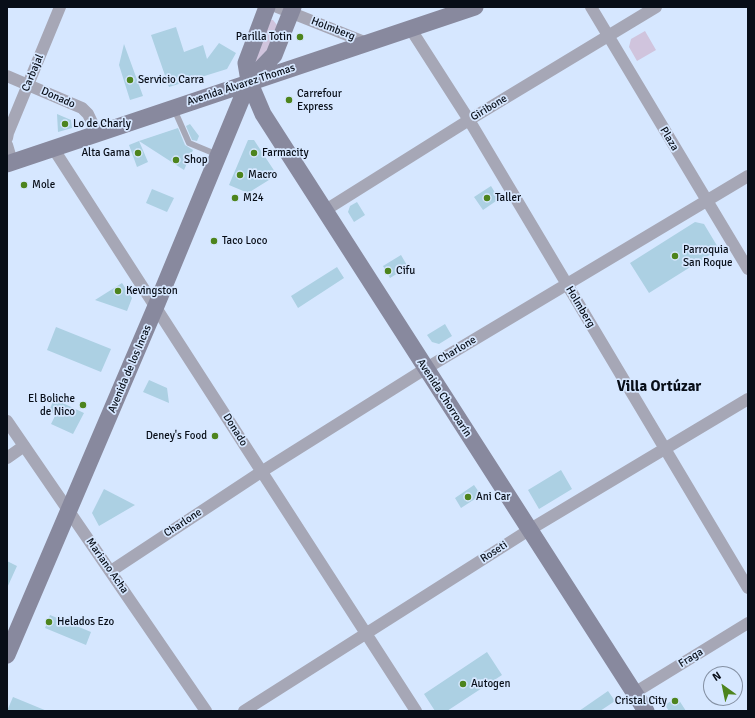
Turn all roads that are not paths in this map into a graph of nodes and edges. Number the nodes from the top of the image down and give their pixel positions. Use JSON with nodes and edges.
{"nodes":[{"id":1,"x":60,"y":7,"type":"edge"},
{"id":2,"x":267,"y":7,"type":"edge"},
{"id":3,"x":475,"y":7,"type":"edge"},
{"id":4,"x":591,"y":7,"type":"edge"},
{"id":5,"x":656,"y":7,"type":"edge"},
{"id":6,"x":287,"y":9,"type":"edge"},
{"id":7,"x":410,"y":28,"type":"junction"},
{"id":8,"x":608,"y":37,"type":"junction"},
{"id":9,"x":367,"y":42,"type":"junction"},
{"id":10,"x":7,"y":76,"type":"edge"},
{"id":11,"x":249,"y":81,"type":"junction"},
{"id":12,"x":28,"y":84,"type":"junction"},
{"id":13,"x":174,"y":107,"type":"junction"},
{"id":14,"x":468,"y":120,"type":"junction"},
{"id":15,"x":97,"y":133,"type":"junction"},
{"id":16,"x":7,"y":138,"type":"edge"},
{"id":17,"x":7,"y":145,"type":"edge"},
{"id":18,"x":53,"y":148,"type":"junction"},
{"id":19,"x":218,"y":155,"type":"junction"},
{"id":20,"x":10,"y":163,"type":"edge"},
{"id":21,"x":748,"y":176,"type":"edge"},
{"id":22,"x":706,"y":201,"type":"junction"},
{"id":23,"x":324,"y":211,"type":"junction"},
{"id":24,"x":748,"y":270,"type":"edge"},
{"id":25,"x":566,"y":284,"type":"junction"},
{"id":26,"x":156,"y":306,"type":"junction"},
{"id":27,"x":425,"y":369,"type":"junction"},
{"id":28,"x":748,"y":399,"type":"edge"},
{"id":29,"x":7,"y":421,"type":"edge"},
{"id":30,"x":24,"y":446,"type":"junction"},
{"id":31,"x":665,"y":448,"type":"junction"},
{"id":32,"x":7,"y":458,"type":"edge"},
{"id":33,"x":262,"y":472,"type":"junction"},
{"id":34,"x":68,"y":510,"type":"junction"},
{"id":35,"x":529,"y":530,"type":"junction"},
{"id":36,"x":111,"y":571,"type":"junction"},
{"id":37,"x":748,"y":588,"type":"edge"},
{"id":38,"x":748,"y":623,"type":"edge"},
{"id":39,"x":366,"y":634,"type":"junction"},
{"id":40,"x":7,"y":655,"type":"edge"},
{"id":41,"x":634,"y":693,"type":"junction"},
{"id":42,"x":206,"y":711,"type":"edge"},
{"id":43,"x":244,"y":711,"type":"edge"},
{"id":44,"x":416,"y":711,"type":"edge"},
{"id":45,"x":646,"y":711,"type":"edge"}],
"edges":[{"from":1,"to":12,"type":"street","name":"Carbajal"},
{"from":2,"to":11,"type":"main road","name":"Avenida de los Incas"},
{"from":3,"to":7,"type":"main road","name":"Avenida Álvarez Thomas"},
{"from":4,"to":8,"type":"street","name":"Plaza"},
{"from":5,"to":8,"type":"street","name":"Giribone"},
{"from":6,"to":9,"type":"street","name":"Holmberg"},
{"from":6,"to":11,"type":"main road","name":"Avenida de los Incas"},
{"from":7,"to":9,"type":"main road","name":"Avenida Álvarez Thomas"},
{"from":7,"to":14,"type":"street","name":"Holmberg"},
{"from":8,"to":14,"type":"street","name":"Giribone"},
{"from":8,"to":22,"type":"street","name":"Plaza"},
{"from":9,"to":11,"type":"main road","name":"Avenida Álvarez Thomas"},
{"from":10,"to":12,"type":"street","name":"Donado"},
{"from":11,"to":13,"type":"main road","name":"Avenida Álvarez Thomas"},
{"from":11,"to":19,"type":"main road","name":"Avenida de los Incas"},
{"from":11,"to":23,"type":"main road","name":"Avenida Chorroarín"},
{"from":12,"to":15,"type":"street","name":"Donado"},
{"from":12,"to":16,"type":"street","name":"Carbajal"},
{"from":13,"to":15,"type":"main road","name":"Avenida Álvarez Thomas"},
{"from":13,"to":19,"type":"lane"},
{"from":14,"to":23,"type":"street","name":"Giribone"},
{"from":14,"to":25,"type":"street","name":"Holmberg"},
{"from":15,"to":18,"type":"main road","name":"Avenida Álvarez Thomas"},
{"from":17,"to":20,"type":"street"},
{"from":18,"to":20,"type":"main road","name":"Avenida Álvarez Thomas"},
{"from":18,"to":26,"type":"street","name":"Donado"},
{"from":19,"to":26,"type":"main road","name":"Avenida de los Incas"},
{"from":21,"to":22,"type":"street","name":"Charlone"},
{"from":22,"to":24,"type":"street","name":"Plaza"},
{"from":22,"to":25,"type":"street","name":"Charlone"},
{"from":23,"to":27,"type":"main road","name":"Avenida Chorroarín"},
{"from":25,"to":27,"type":"street","name":"Charlone"},
{"from":25,"to":31,"type":"street","name":"Holmberg"},
{"from":26,"to":33,"type":"street","name":"Donado"},
{"from":26,"to":34,"type":"main road","name":"Avenida de los Incas"},
{"from":27,"to":33,"type":"street","name":"Charlone"},
{"from":27,"to":35,"type":"main road","name":"Avenida Chorroarín"},
{"from":28,"to":31,"type":"street","name":"Roseti"},
{"from":29,"to":30,"type":"street","name":"Mariano Acha"},
{"from":30,"to":32,"type":"street"},
{"from":30,"to":34,"type":"street","name":"Mariano Acha"},
{"from":31,"to":35,"type":"street","name":"Roseti"},
{"from":31,"to":37,"type":"street","name":"Holmberg"},
{"from":33,"to":36,"type":"street","name":"Charlone"},
{"from":33,"to":39,"type":"street","name":"Donado"},
{"from":34,"to":36,"type":"street","name":"Mariano Acha"},
{"from":34,"to":40,"type":"main road","name":"Avenida de los Incas"},
{"from":35,"to":39,"type":"street","name":"Roseti"},
{"from":35,"to":41,"type":"main road","name":"Avenida Chorroarín"},
{"from":36,"to":42,"type":"street","name":"Mariano Acha"},
{"from":38,"to":41,"type":"street","name":"Fraga"},
{"from":39,"to":43,"type":"street","name":"Roseti"},
{"from":39,"to":44,"type":"street","name":"Donado"},
{"from":41,"to":45,"type":"main road","name":"Avenida Chorroarín"}]}
